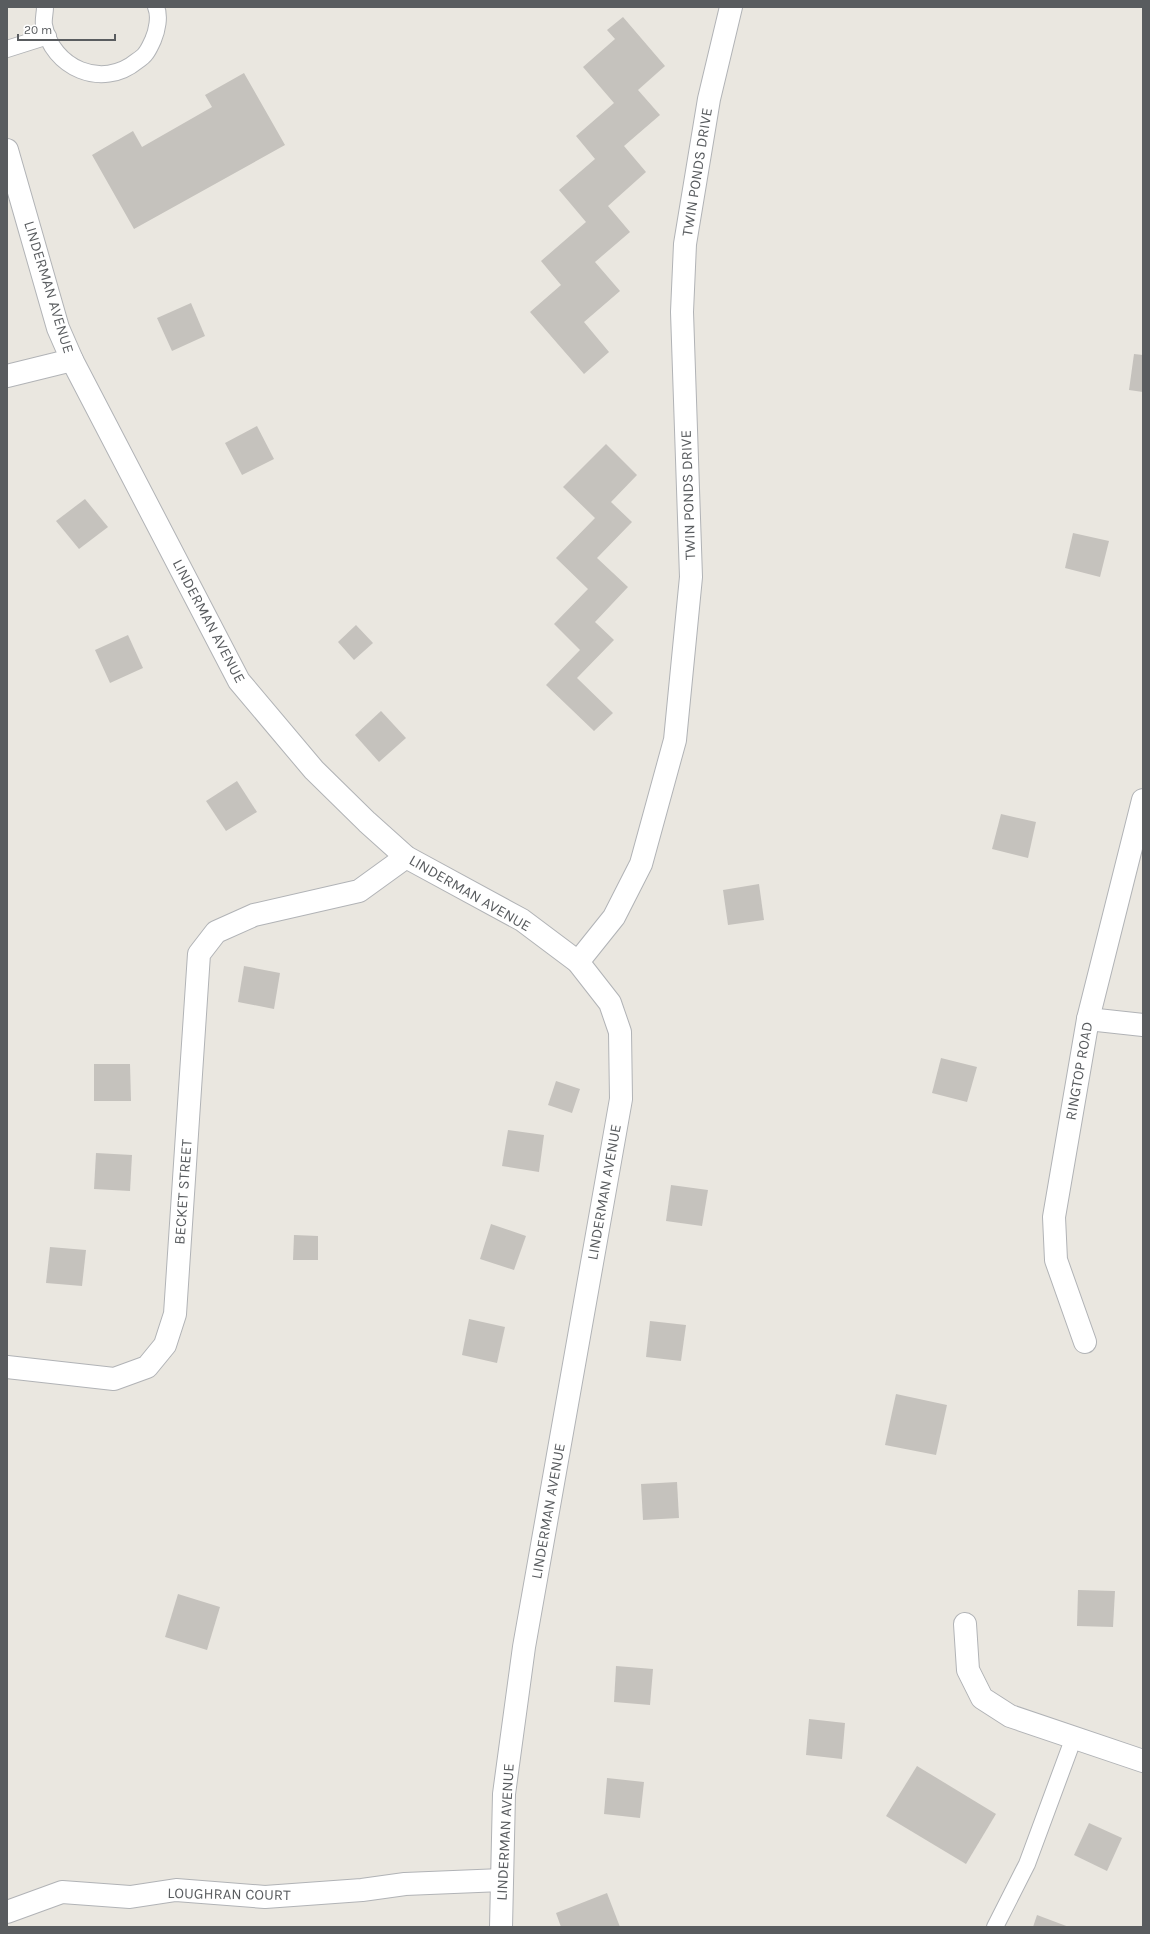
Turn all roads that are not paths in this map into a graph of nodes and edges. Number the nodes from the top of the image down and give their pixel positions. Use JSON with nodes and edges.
{"nodes":[{"id":1,"x":45,"y":7,"type":"edge"},
{"id":2,"x":156,"y":7,"type":"edge"},
{"id":3,"x":731,"y":7,"type":"edge"},
{"id":4,"x":48,"y":36,"type":"junction"},
{"id":5,"x":7,"y":49,"type":"edge"},
{"id":6,"x":7,"y":150,"type":"edge"},
{"id":7,"x":72,"y":360,"type":"junction"},
{"id":8,"x":7,"y":376,"type":"edge"},
{"id":9,"x":1143,"y":800,"type":"edge"},
{"id":10,"x":406,"y":857,"type":"junction"},
{"id":11,"x":578,"y":962,"type":"junction"},
{"id":12,"x":1088,"y":1019,"type":"junction"},
{"id":13,"x":1143,"y":1025,"type":"edge"},
{"id":14,"x":1085,"y":1342,"type":"dead end"},
{"id":15,"x":7,"y":1368,"type":"edge"},
{"id":16,"x":965,"y":1624,"type":"dead end"},
{"id":17,"x":1074,"y":1737,"type":"junction"},
{"id":18,"x":1143,"y":1760,"type":"edge"},
{"id":19,"x":502,"y":1880,"type":"junction"},
{"id":20,"x":7,"y":1912,"type":"edge"},
{"id":21,"x":501,"y":1927,"type":"edge"},
{"id":22,"x":995,"y":1927,"type":"edge"}],
"edges":[{"from":1,"to":4,"type":"lane"},
{"from":2,"to":4,"type":"lane"},
{"from":3,"to":11,"type":"street","name":"TWIN PONDS DRIVE"},
{"from":4,"to":5,"type":"lane"},
{"from":6,"to":7,"type":"street","name":"LINDERMAN AVENUE"},
{"from":7,"to":8,"type":"street"},
{"from":7,"to":10,"type":"street","name":"LINDERMAN AVENUE"},
{"from":9,"to":12,"type":"street","name":"RINGTOP ROAD"},
{"from":10,"to":11,"type":"street","name":"LINDERMAN AVENUE"},
{"from":10,"to":15,"type":"street","name":"BECKET STREET"},
{"from":11,"to":19,"type":"street","name":"LINDERMAN AVENUE"},
{"from":12,"to":13,"type":"street"},
{"from":12,"to":14,"type":"street","name":"RINGTOP ROAD"},
{"from":16,"to":17,"type":"street"},
{"from":17,"to":18,"type":"street"},
{"from":17,"to":22,"type":"lane"},
{"from":19,"to":20,"type":"street","name":"LOUGHRAN COURT"},
{"from":19,"to":21,"type":"street","name":"LINDERMAN AVENUE"}]}
